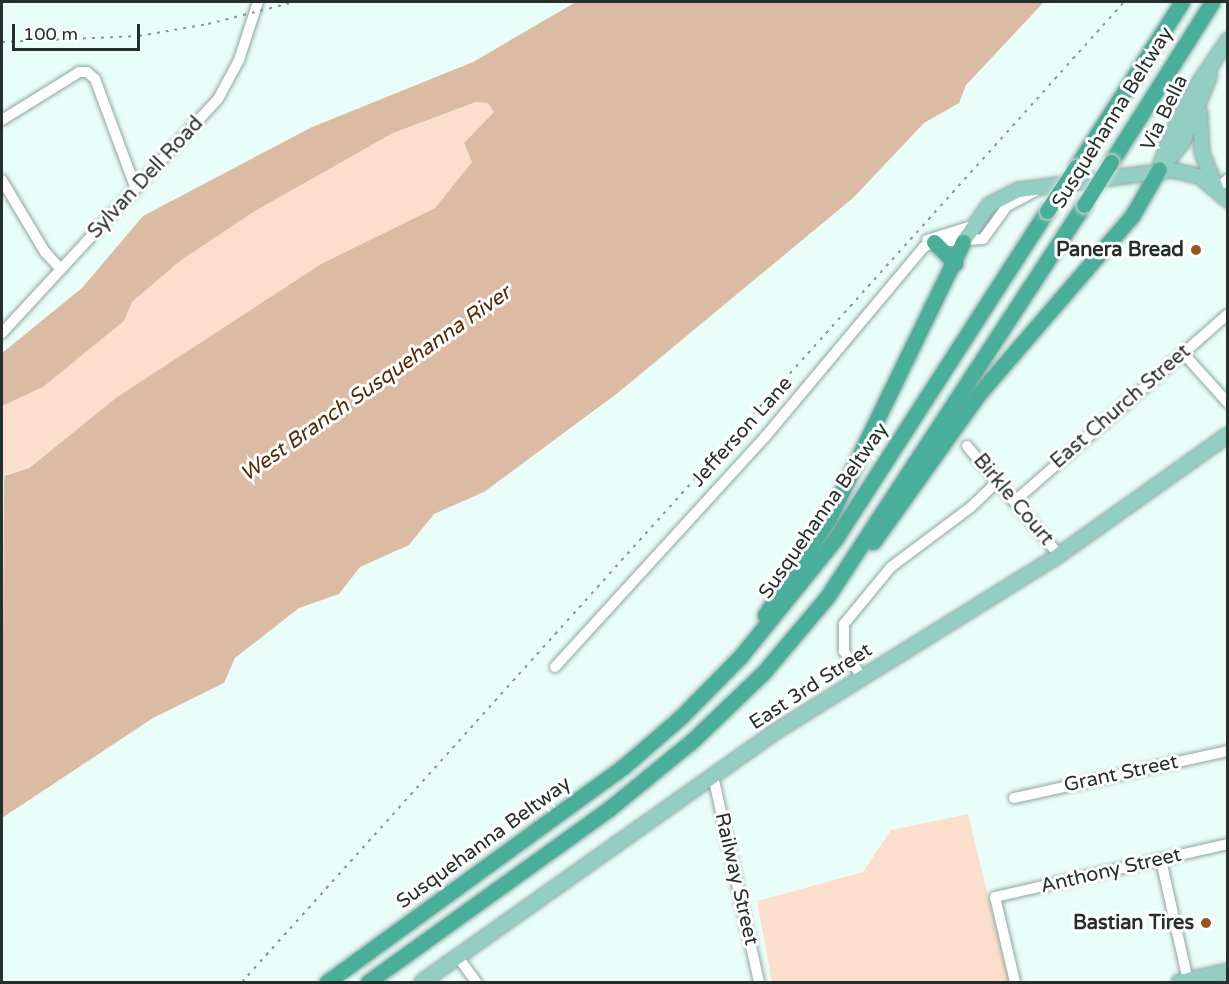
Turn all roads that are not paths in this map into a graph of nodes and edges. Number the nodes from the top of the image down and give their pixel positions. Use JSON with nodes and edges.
{"nodes":[{"id":1,"x":258,"y":2,"type":"edge"},
{"id":2,"x":1177,"y":2,"type":"edge"},
{"id":3,"x":1182,"y":2,"type":"edge"},
{"id":4,"x":1212,"y":2,"type":"edge"},
{"id":5,"x":1224,"y":2,"type":"edge"},
{"id":6,"x":1227,"y":40,"type":"edge"},
{"id":7,"x":1142,"y":63,"type":"junction"},
{"id":8,"x":1213,"y":64,"type":"junction"},
{"id":9,"x":1154,"y":94,"type":"junction"},
{"id":10,"x":1204,"y":94,"type":"junction"},
{"id":11,"x":2,"y":120,"type":"edge"},
{"id":12,"x":1160,"y":170,"type":"junction"},
{"id":13,"x":2,"y":180,"type":"edge"},
{"id":14,"x":1222,"y":184,"type":"edge"},
{"id":15,"x":1045,"y":186,"type":"junction"},
{"id":16,"x":136,"y":189,"type":"junction"},
{"id":17,"x":1227,"y":200,"type":"edge"},
{"id":18,"x":972,"y":226,"type":"junction"},
{"id":19,"x":963,"y":242,"type":"junction"},
{"id":20,"x":929,"y":245,"type":"junction"},
{"id":21,"x":955,"y":263,"type":"junction"},
{"id":22,"x":61,"y":269,"type":"junction"},
{"id":23,"x":1227,"y":314,"type":"edge"},
{"id":24,"x":2,"y":333,"type":"edge"},
{"id":25,"x":1183,"y":353,"type":"junction"},
{"id":26,"x":1227,"y":403,"type":"edge"},
{"id":27,"x":1227,"y":435,"type":"edge"},
{"id":28,"x":967,"y":446,"type":"dead end"},
{"id":29,"x":998,"y":482,"type":"junction"},
{"id":30,"x":1015,"y":501,"type":"junction"},
{"id":31,"x":1059,"y":555,"type":"junction"},
{"id":32,"x":827,"y":597,"type":"junction"},
{"id":33,"x":555,"y":667,"type":"dead end"},
{"id":34,"x":862,"y":677,"type":"junction"},
{"id":35,"x":656,"y":740,"type":"junction"},
{"id":36,"x":1227,"y":751,"type":"edge"},
{"id":37,"x":713,"y":776,"type":"junction"},
{"id":38,"x":1014,"y":798,"type":"dead end"},
{"id":39,"x":1227,"y":844,"type":"edge"},
{"id":40,"x":1161,"y":860,"type":"junction"},
{"id":41,"x":458,"y":957,"type":"junction"},
{"id":42,"x":1227,"y":971,"type":"edge"},
{"id":43,"x":327,"y":982,"type":"edge"},
{"id":44,"x":368,"y":982,"type":"edge"},
{"id":45,"x":422,"y":982,"type":"edge"},
{"id":46,"x":476,"y":982,"type":"edge"},
{"id":47,"x":759,"y":982,"type":"edge"},
{"id":48,"x":1015,"y":982,"type":"edge"},
{"id":49,"x":1184,"y":982,"type":"edge"}],
"edges":[{"from":1,"to":16,"type":"street","name":"Sylvan Dell Road"},
{"from":2,"to":7,"type":"highway"},
{"from":3,"to":7,"type":"highway","name":"Susquehanna Beltway"},
{"from":4,"to":9,"type":"highway","name":"Susquehanna Beltway"},
{"from":5,"to":9,"type":"highway"},
{"from":6,"to":8,"type":"main road","name":"Via Bella"},
{"from":7,"to":35,"type":"highway","name":"Susquehanna Beltway","bridge":true},
{"from":8,"to":10,"type":"main road","name":"Via Bella"},
{"from":8,"to":12,"type":"main road","name":"Via Bella"},
{"from":9,"to":32,"type":"highway","name":"Susquehanna Beltway","bridge":true},
{"from":10,"to":12,"type":"main road","name":"Via Bella"},
{"from":10,"to":14,"type":"main road"},
{"from":11,"to":16,"type":"street"},
{"from":12,"to":14,"type":"main road"},
{"from":12,"to":15,"type":"main road"},
{"from":12,"to":32,"type":"highway"},
{"from":13,"to":22,"type":"street"},
{"from":14,"to":17,"type":"main road"},
{"from":15,"to":18,"type":"main road"},
{"from":15,"to":19,"type":"street"},
{"from":16,"to":22,"type":"street","name":"Sylvan Dell Road"},
{"from":18,"to":19,"type":"main road"},
{"from":18,"to":20,"type":"street","name":"Jefferson Lane"},
{"from":19,"to":20,"type":"street"},
{"from":19,"to":21,"type":"highway"},
{"from":20,"to":21,"type":"highway"},
{"from":20,"to":33,"type":"street","name":"Jefferson Lane"},
{"from":21,"to":35,"type":"highway"},
{"from":22,"to":24,"type":"street","name":"Sylvan Dell Road"},
{"from":23,"to":25,"type":"street","name":"East Church Street"},
{"from":25,"to":26,"type":"street"},
{"from":25,"to":30,"type":"street","name":"East Church Street"},
{"from":27,"to":31,"type":"main road","name":"East 3rd Street"},
{"from":28,"to":29,"type":"street","name":"Birkle Court"},
{"from":29,"to":30,"type":"street","name":"Birkle Court"},
{"from":29,"to":34,"type":"street"},
{"from":30,"to":31,"type":"street","name":"Birkle Court"},
{"from":31,"to":34,"type":"main road","name":"East 3rd Street"},
{"from":32,"to":44,"type":"highway","name":"Susquehanna Beltway"},
{"from":34,"to":37,"type":"main road","name":"East 3rd Street"},
{"from":35,"to":43,"type":"highway","name":"Susquehanna Beltway"},
{"from":36,"to":38,"type":"street","name":"Grant Street"},
{"from":37,"to":41,"type":"main road","name":"East 3rd Street"},
{"from":37,"to":47,"type":"street","name":"Railway Street"},
{"from":39,"to":40,"type":"street","name":"Anthony Street"},
{"from":40,"to":48,"type":"street","name":"Anthony Street"},
{"from":40,"to":49,"type":"street"},
{"from":41,"to":45,"type":"main road","name":"East 3rd Street"},
{"from":41,"to":46,"type":"street"},
{"from":42,"to":49,"type":"main road"}]}
